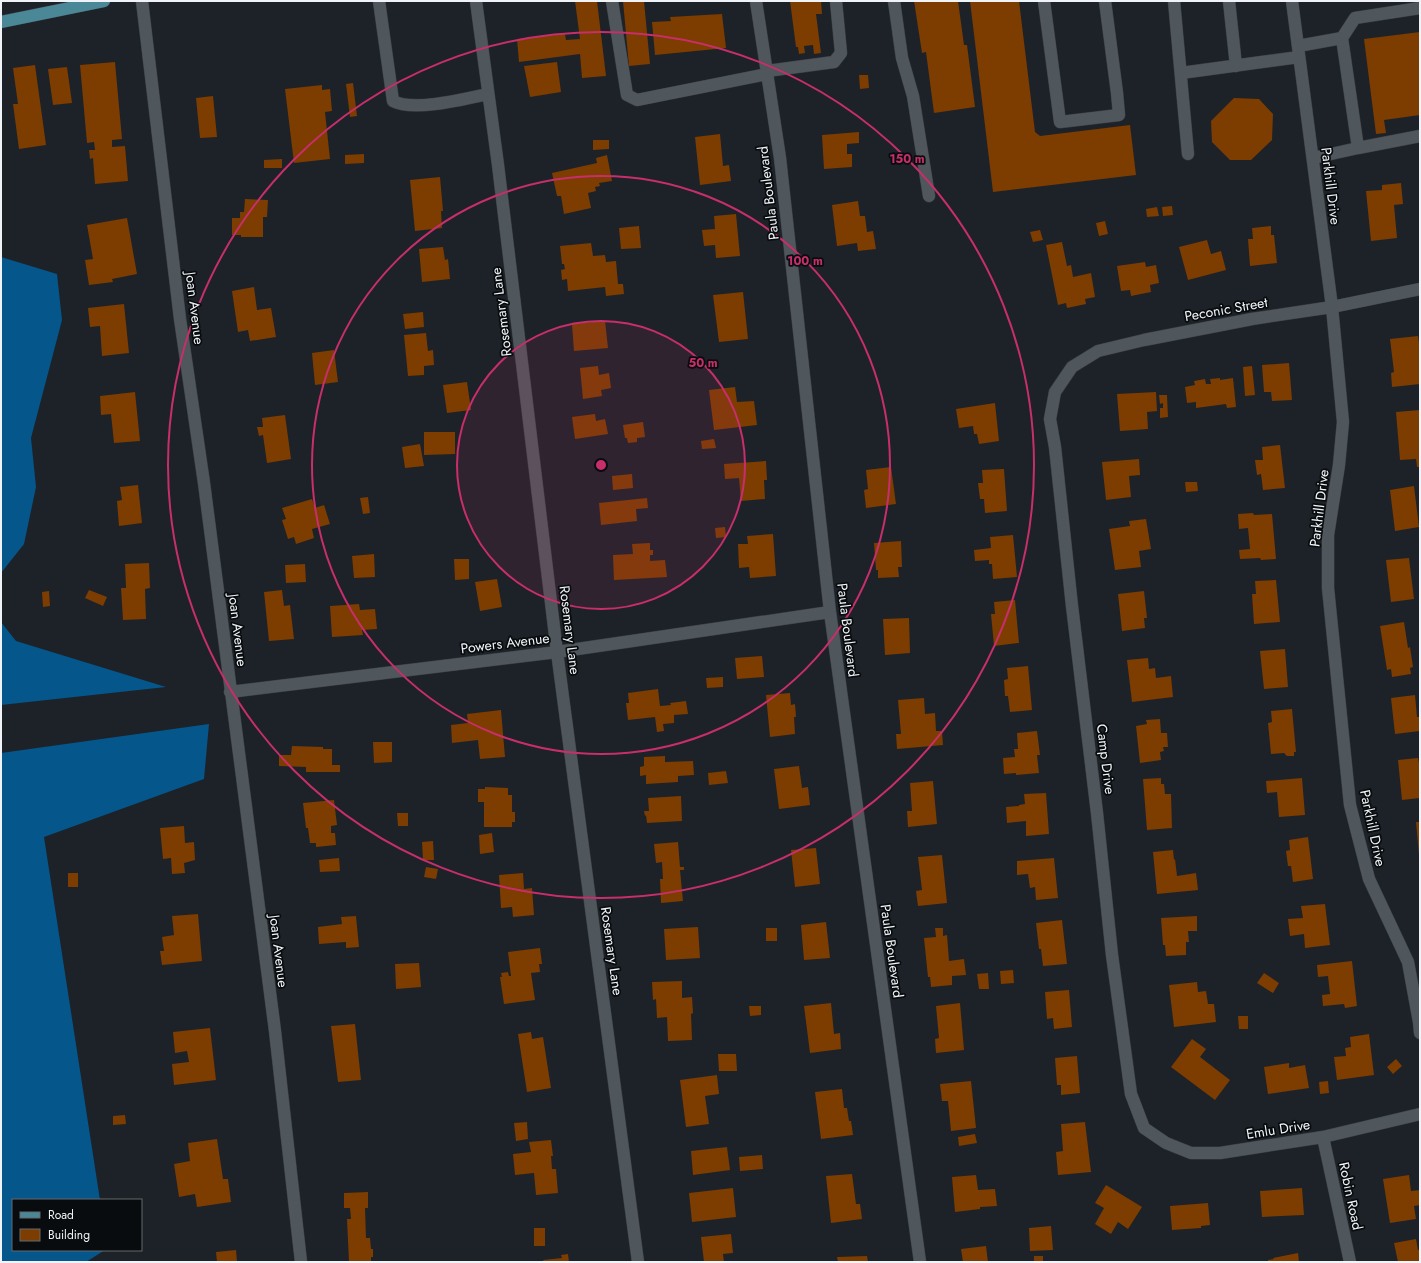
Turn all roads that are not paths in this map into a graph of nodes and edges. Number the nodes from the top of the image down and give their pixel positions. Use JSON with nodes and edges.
{"nodes":[{"id":1,"x":104,"y":1,"type":"edge"},
{"id":2,"x":142,"y":1,"type":"edge"},
{"id":3,"x":379,"y":1,"type":"edge"},
{"id":4,"x":476,"y":1,"type":"edge"},
{"id":5,"x":612,"y":1,"type":"edge"},
{"id":6,"x":756,"y":1,"type":"edge"},
{"id":7,"x":836,"y":1,"type":"edge"},
{"id":8,"x":894,"y":1,"type":"edge"},
{"id":9,"x":1044,"y":1,"type":"edge"},
{"id":10,"x":1105,"y":1,"type":"edge"},
{"id":11,"x":1174,"y":1,"type":"edge"},
{"id":12,"x":1229,"y":1,"type":"edge"},
{"id":13,"x":1292,"y":1,"type":"edge"},
{"id":14,"x":1420,"y":8,"type":"edge"},
{"id":15,"x":1,"y":22,"type":"edge"},
{"id":16,"x":1342,"y":38,"type":"junction"},
{"id":17,"x":1299,"y":52,"type":"junction"},
{"id":18,"x":1236,"y":66,"type":"junction"},
{"id":19,"x":767,"y":73,"type":"junction"},
{"id":20,"x":1181,"y":73,"type":"junction"},
{"id":21,"x":488,"y":94,"type":"junction"},
{"id":22,"x":1420,"y":136,"type":"edge"},
{"id":23,"x":1358,"y":148,"type":"junction"},
{"id":24,"x":1188,"y":154,"type":"dead end"},
{"id":25,"x":1312,"y":158,"type":"junction"},
{"id":26,"x":929,"y":196,"type":"dead end"},
{"id":27,"x":1420,"y":289,"type":"edge"},
{"id":28,"x":1332,"y":307,"type":"junction"},
{"id":29,"x":1055,"y":392,"type":"joint"},
{"id":30,"x":830,"y":612,"type":"junction"},
{"id":31,"x":557,"y":652,"type":"junction"},
{"id":32,"x":230,"y":692,"type":"junction"},
{"id":33,"x":1420,"y":1033,"type":"edge"},
{"id":34,"x":1420,"y":1114,"type":"edge"},
{"id":35,"x":1144,"y":1128,"type":"joint"},
{"id":36,"x":1322,"y":1137,"type":"junction"},
{"id":37,"x":301,"y":1262,"type":"edge"},
{"id":38,"x":638,"y":1262,"type":"edge"},
{"id":39,"x":920,"y":1262,"type":"edge"},
{"id":40,"x":1350,"y":1262,"type":"edge"}],
"edges":[{"from":1,"to":15,"type":"main road"},
{"from":2,"to":32,"type":"street","name":"Joan Avenue"},
{"from":3,"to":21,"type":"street"},
{"from":4,"to":21,"type":"street","name":"Rosemary Lane"},
{"from":5,"to":19,"type":"street"},
{"from":6,"to":19,"type":"street","name":"Paula Boulevard"},
{"from":7,"to":19,"type":"street"},
{"from":8,"to":26,"type":"street"},
{"from":9,"to":10,"type":"street"},
{"from":11,"to":20,"type":"street"},
{"from":12,"to":18,"type":"street"},
{"from":13,"to":17,"type":"street","name":"Parkhill Drive"},
{"from":14,"to":16,"type":"street"},
{"from":16,"to":17,"type":"street"},
{"from":16,"to":23,"type":"street"},
{"from":17,"to":18,"type":"street"},
{"from":17,"to":25,"type":"street","name":"Parkhill Drive"},
{"from":18,"to":20,"type":"street"},
{"from":19,"to":30,"type":"street","name":"Paula Boulevard"},
{"from":20,"to":24,"type":"street"},
{"from":21,"to":31,"type":"street","name":"Rosemary Lane"},
{"from":22,"to":23,"type":"street"},
{"from":23,"to":25,"type":"street"},
{"from":25,"to":28,"type":"street","name":"Parkhill Drive"},
{"from":27,"to":28,"type":"street","name":"Peconic Street"},
{"from":28,"to":29,"type":"street","name":"Peconic Street"},
{"from":28,"to":33,"type":"street","name":"Parkhill Drive"},
{"from":29,"to":35,"type":"street","name":"Camp Drive"},
{"from":30,"to":31,"type":"street","name":"Powers Avenue"},
{"from":30,"to":39,"type":"street","name":"Paula Boulevard"},
{"from":31,"to":32,"type":"street","name":"Powers Avenue"},
{"from":31,"to":38,"type":"street","name":"Rosemary Lane"},
{"from":32,"to":37,"type":"street","name":"Joan Avenue"},
{"from":34,"to":36,"type":"street","name":"Emlu Drive"},
{"from":35,"to":36,"type":"street","name":"Emlu Drive"},
{"from":36,"to":40,"type":"street","name":"Robin Road"}]}
